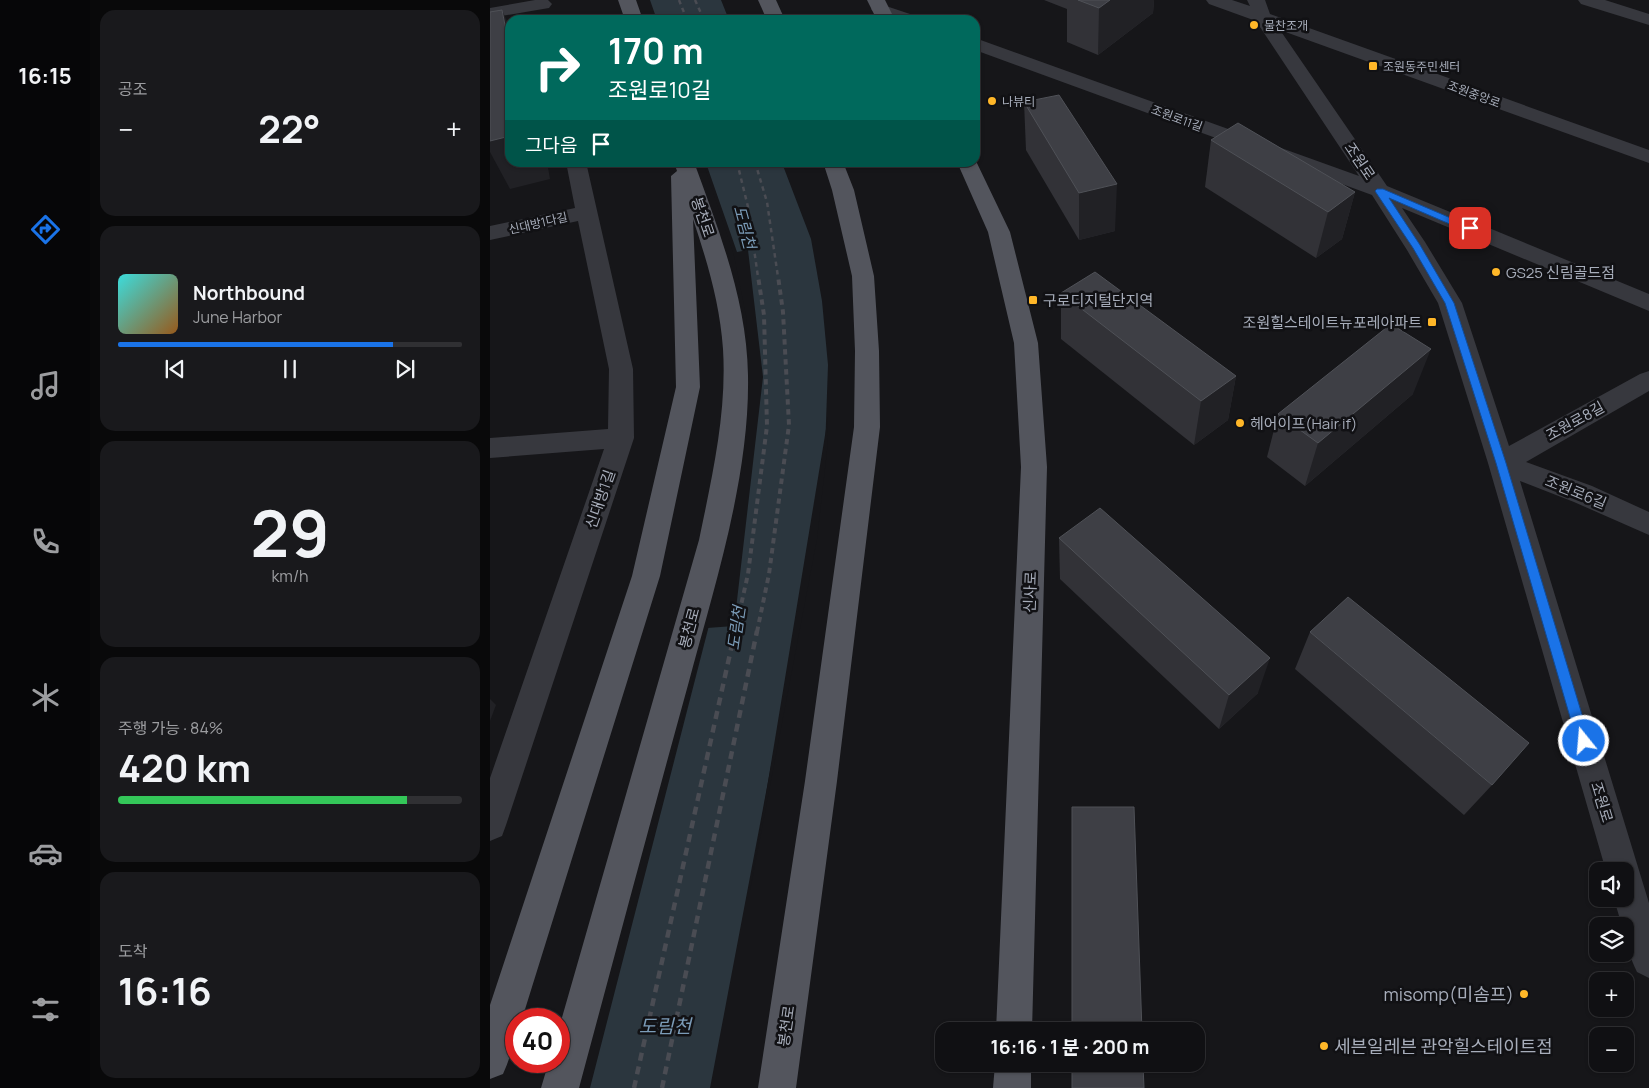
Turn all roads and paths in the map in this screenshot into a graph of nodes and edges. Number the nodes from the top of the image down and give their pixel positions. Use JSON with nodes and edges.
{"nodes":[{"id":1,"x":627,"y":0,"type":"edge"},
{"id":2,"x":768,"y":0,"type":"edge"},
{"id":3,"x":1215,"y":0,"type":"edge"},
{"id":4,"x":1587,"y":0,"type":"edge"},
{"id":5,"x":543,"y":8,"type":"edge"},
{"id":6,"x":1260,"y":9,"type":"edge"},
{"id":7,"x":881,"y":10,"type":"edge"},
{"id":8,"x":490,"y":13,"type":"edge"},
{"id":9,"x":632,"y":15,"type":"edge"},
{"id":10,"x":774,"y":15,"type":"edge"},
{"id":11,"x":896,"y":15,"type":"edge"},
{"id":12,"x":1649,"y":20,"type":"edge"},
{"id":13,"x":980,"y":46,"type":"edge"},
{"id":14,"x":1649,"y":157,"type":"edge"},
{"id":15,"x":577,"y":167,"type":"edge"},
{"id":16,"x":682,"y":167,"type":"edge"},
{"id":17,"x":684,"y":167,"type":"edge"},
{"id":18,"x":835,"y":167,"type":"edge"},
{"id":19,"x":968,"y":167,"type":"edge"},
{"id":20,"x":1380,"y":191,"type":"junction"},
{"id":21,"x":586,"y":212,"type":"junction"},
{"id":22,"x":490,"y":234,"type":"edge"},
{"id":23,"x":1649,"y":303,"type":"edge"},
{"id":24,"x":1649,"y":380,"type":"edge"},
{"id":25,"x":620,"y":438,"type":"junction"},
{"id":26,"x":490,"y":448,"type":"edge"},
{"id":27,"x":1501,"y":463,"type":"junction"},
{"id":28,"x":1649,"y":524,"type":"edge"},
{"id":29,"x":490,"y":826,"type":"edge"},
{"id":30,"x":1619,"y":862,"type":"edge"},
{"id":31,"x":1634,"y":905,"type":"edge"},
{"id":32,"x":1646,"y":938,"type":"edge"},
{"id":33,"x":1014,"y":1022,"type":"edge"},
{"id":34,"x":492,"y":1056,"type":"edge"},
{"id":35,"x":1013,"y":1072,"type":"edge"},
{"id":36,"x":560,"y":1088,"type":"edge"},
{"id":37,"x":777,"y":1088,"type":"edge"},
{"id":38,"x":1012,"y":1088,"type":"edge"}],
"edges":[{"from":1,"to":9,"type":"main road"},
{"from":2,"to":10,"type":"main road"},
{"from":3,"to":6,"type":"street","name":"조원중앙로"},
{"from":4,"to":12,"type":"street"},
{"from":5,"to":8,"type":"street"},
{"from":6,"to":14,"type":"street","name":"조원중앙로"},
{"from":6,"to":20,"type":"street","name":"조원로"},
{"from":7,"to":11,"type":"street"},
{"from":13,"to":20,"type":"street","name":"조원로11길"},
{"from":15,"to":21,"type":"street","name":"신대방1길"},
{"from":16,"to":34,"type":"main road"},
{"from":17,"to":36,"type":"main road","name":"봉천로"},
{"from":18,"to":37,"type":"main road","name":"봉천로"},
{"from":19,"to":33,"type":"main road","name":"신사로"},
{"from":20,"to":23,"type":"street","name":"조원로11길"},
{"from":20,"to":27,"type":"street","name":"조원로"},
{"from":21,"to":22,"type":"street","name":"신대방1다길"},
{"from":21,"to":25,"type":"street","name":"신대방1길"},
{"from":24,"to":27,"type":"street","name":"조원로8길"},
{"from":25,"to":26,"type":"street"},
{"from":25,"to":29,"type":"street","name":"신대방1길"},
{"from":27,"to":28,"type":"street","name":"조원로6길"},
{"from":27,"to":30,"type":"street","name":"조원로"},
{"from":31,"to":32,"type":"street"},
{"from":35,"to":38,"type":"main road"}]}
